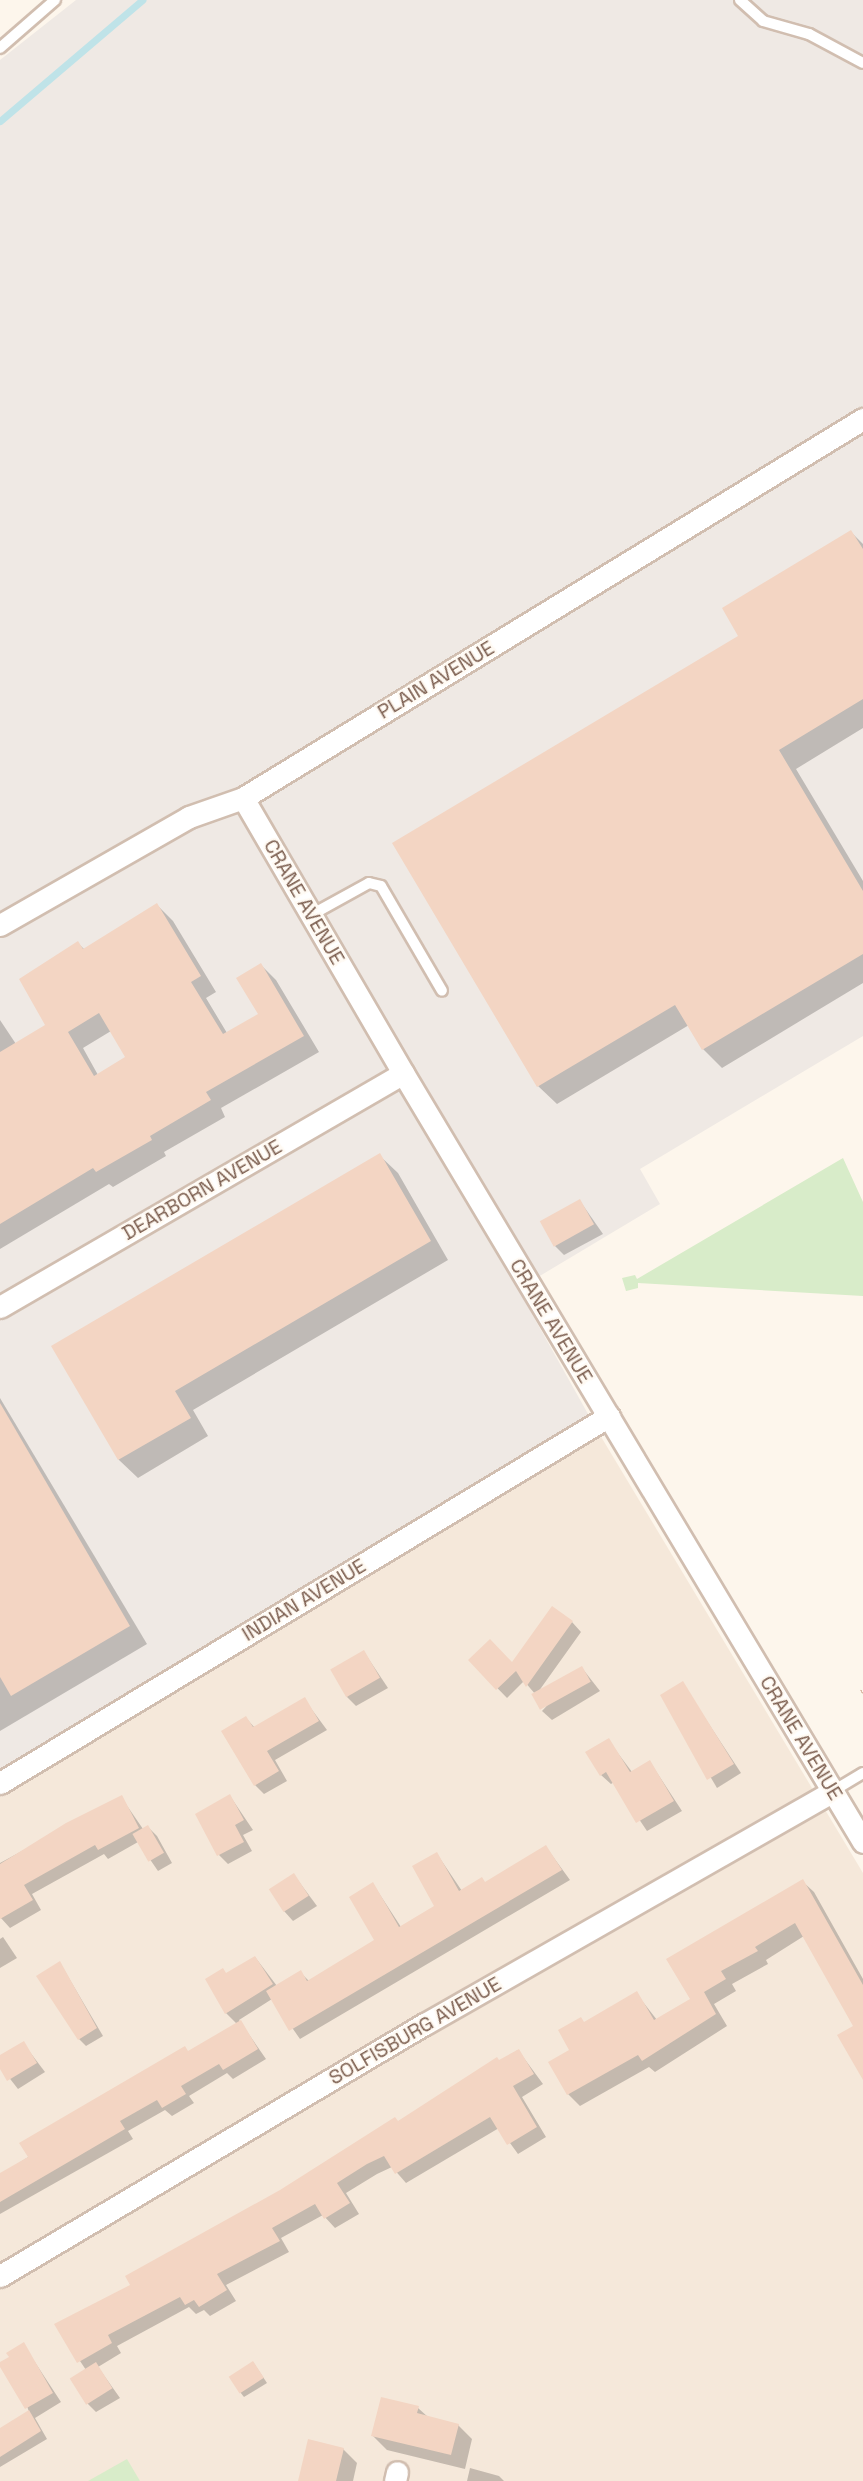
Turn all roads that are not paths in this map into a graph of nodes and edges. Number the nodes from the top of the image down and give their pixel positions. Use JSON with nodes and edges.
{"nodes":[{"id":1,"x":55,"y":0,"type":"edge"},
{"id":2,"x":740,"y":0,"type":"edge"},
{"id":3,"x":0,"y":48,"type":"edge"},
{"id":4,"x":863,"y":63,"type":"edge"},
{"id":5,"x":863,"y":419,"type":"edge"},
{"id":6,"x":243,"y":798,"type":"junction"},
{"id":7,"x":311,"y":915,"type":"junction"},
{"id":8,"x":0,"y":925,"type":"edge"},
{"id":9,"x":442,"y":991,"type":"dead end"},
{"id":10,"x":403,"y":1073,"type":"junction"},
{"id":11,"x":0,"y":1308,"type":"edge"},
{"id":12,"x":609,"y":1416,"type":"junction"},
{"id":13,"x":863,"y":1773,"type":"edge"},
{"id":14,"x":0,"y":1783,"type":"edge"},
{"id":15,"x":833,"y":1791,"type":"junction"},
{"id":16,"x":863,"y":1842,"type":"edge"},
{"id":17,"x":0,"y":2276,"type":"edge"}],
"edges":[{"from":1,"to":3,"type":"lane"},
{"from":2,"to":4,"type":"lane"},
{"from":5,"to":6,"type":"street","name":"PLAIN AVENUE"},
{"from":6,"to":7,"type":"street","name":"CRANE AVENUE"},
{"from":6,"to":8,"type":"street","name":"PLAIN AVENUE"},
{"from":7,"to":9,"type":"lane"},
{"from":7,"to":10,"type":"street","name":"CRANE AVENUE"},
{"from":10,"to":11,"type":"street","name":"DEARBORN AVENUE"},
{"from":10,"to":12,"type":"street","name":"CRANE AVENUE"},
{"from":12,"to":14,"type":"street","name":"INDIAN AVENUE"},
{"from":12,"to":15,"type":"street","name":"CRANE AVENUE"},
{"from":13,"to":15,"type":"lane"},
{"from":15,"to":16,"type":"street","name":"CRANE AVENUE"},
{"from":15,"to":17,"type":"street","name":"SOLFISBURG AVENUE"}]}
